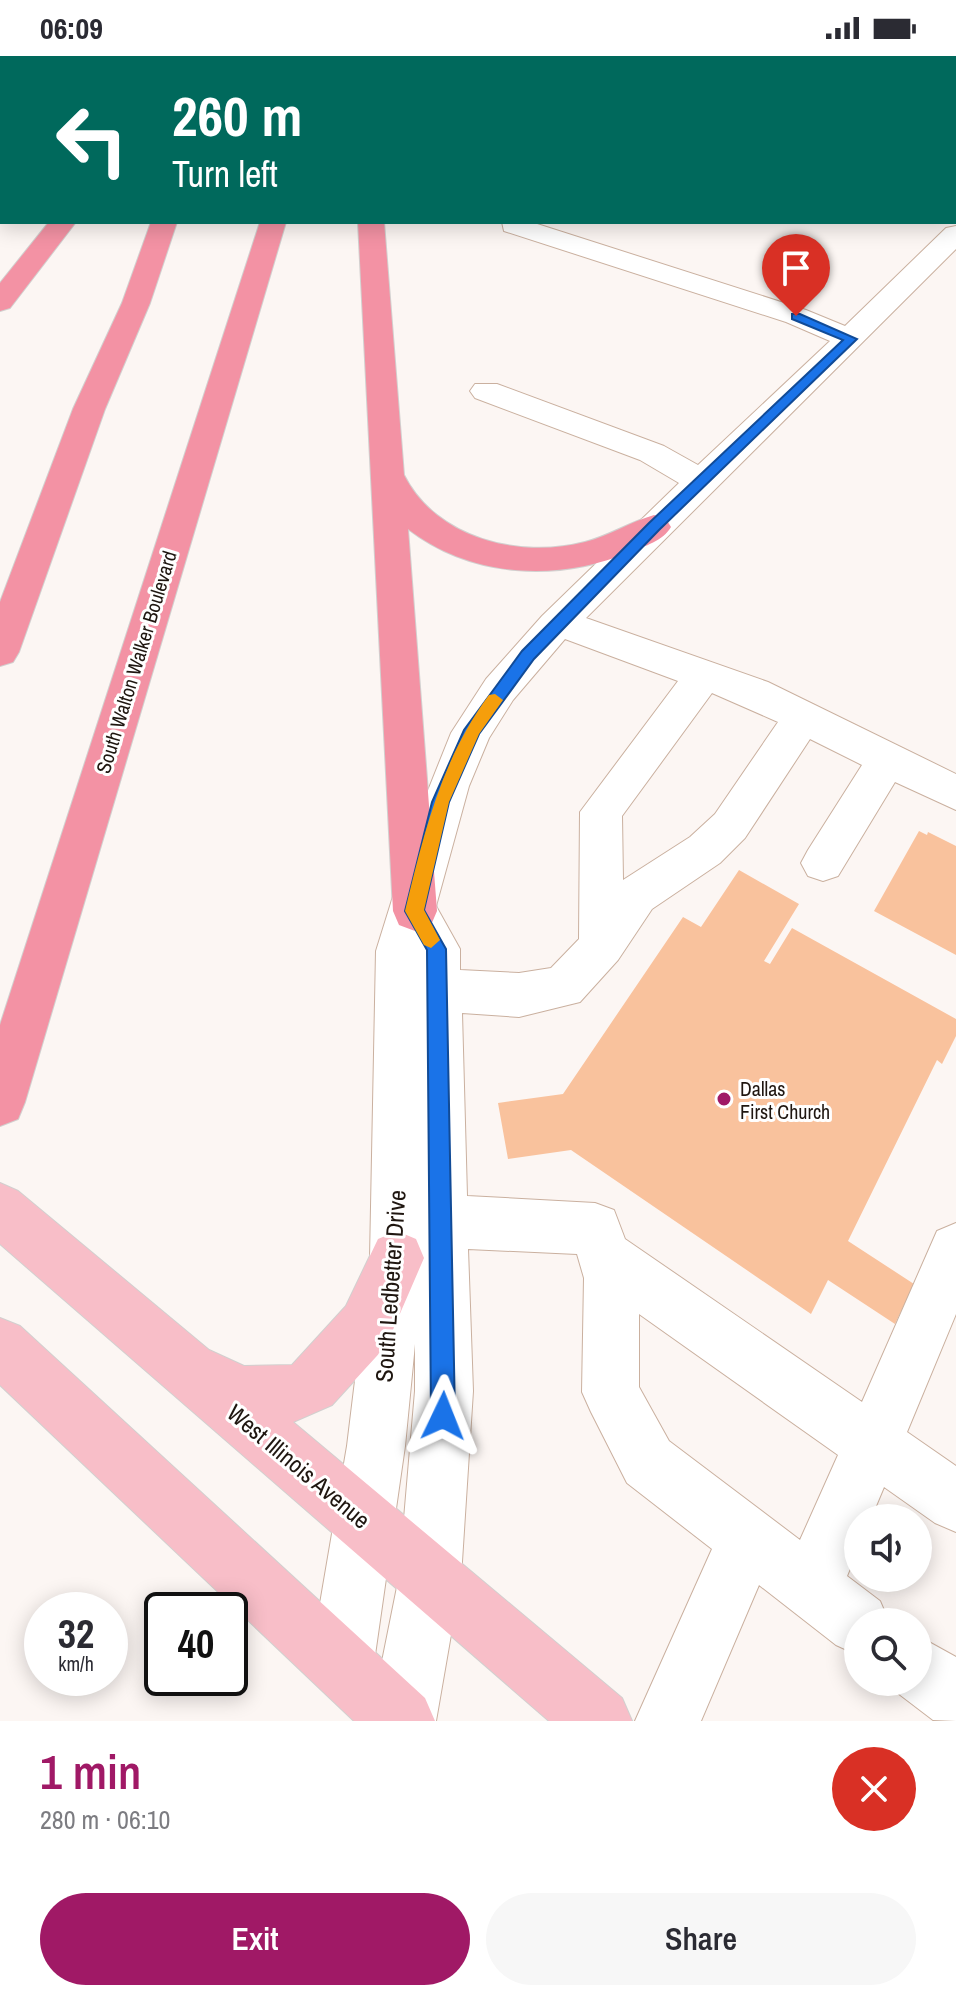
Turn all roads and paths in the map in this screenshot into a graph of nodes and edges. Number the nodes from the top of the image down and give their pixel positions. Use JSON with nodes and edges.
{"nodes":[{"id":1,"x":61,"y":224,"type":"edge"},
{"id":2,"x":163,"y":224,"type":"edge"},
{"id":3,"x":272,"y":224,"type":"edge"},
{"id":4,"x":371,"y":224,"type":"edge"},
{"id":5,"x":513,"y":225,"type":"dead end"},
{"id":6,"x":951,"y":246,"type":"edge"},
{"id":7,"x":0,"y":302,"type":"edge"},
{"id":8,"x":851,"y":339,"type":"junction"},
{"id":9,"x":486,"y":391,"type":"dead end"},
{"id":10,"x":385,"y":470,"type":"junction"},
{"id":11,"x":702,"y":482,"type":"junction"},
{"id":12,"x":654,"y":527,"type":"junction"},
{"id":13,"x":560,"y":623,"type":"junction"},
{"id":14,"x":0,"y":652,"type":"edge"},
{"id":15,"x":704,"y":675,"type":"junction"},
{"id":16,"x":803,"y":717,"type":"junction"},
{"id":17,"x":888,"y":759,"type":"junction"},
{"id":18,"x":956,"y":793,"type":"edge"},
{"id":19,"x":823,"y":863,"type":"dead end"},
{"id":20,"x":415,"y":911,"type":"junction"},
{"id":21,"x":602,"y":946,"type":"junction"},
{"id":22,"x":437,"y":990,"type":"junction"},
{"id":23,"x":0,"y":1102,"type":"edge"},
{"id":24,"x":0,"y":1209,"type":"edge"},
{"id":25,"x":441,"y":1221,"type":"junction"},
{"id":26,"x":956,"y":1250,"type":"edge"},
{"id":27,"x":604,"y":1257,"type":"junction"},
{"id":28,"x":397,"y":1258,"type":"junction"},
{"id":29,"x":0,"y":1346,"type":"edge"},
{"id":30,"x":180,"y":1364,"type":"junction"},
{"id":31,"x":873,"y":1444,"type":"junction"},
{"id":32,"x":956,"y":1502,"type":"edge"},
{"id":33,"x":365,"y":1522,"type":"junction"},
{"id":34,"x":748,"y":1539,"type":"junction"},
{"id":35,"x":430,"y":1577,"type":"junction"},
{"id":36,"x":811,"y":1587,"type":"junction"},
{"id":37,"x":844,"y":1612,"type":"edge"},
{"id":38,"x":342,"y":1662,"type":"junction"},
{"id":39,"x":932,"y":1679,"type":"edge"},
{"id":40,"x":956,"y":1697,"type":"edge"},
{"id":41,"x":402,"y":1721,"type":"edge"},
{"id":42,"x":599,"y":1721,"type":"edge"},
{"id":43,"x":668,"y":1721,"type":"edge"}],
"edges":[{"from":1,"to":7,"type":"highway"},
{"from":2,"to":14,"type":"highway"},
{"from":3,"to":23,"type":"highway","name":"South Walton Walker Boulevard"},
{"from":4,"to":10,"type":"highway"},
{"from":5,"to":8,"type":"street"},
{"from":6,"to":8,"type":"street","name":"South Ledbetter Drive"},
{"from":8,"to":11,"type":"street","name":"South Ledbetter Drive"},
{"from":9,"to":11,"type":"street"},
{"from":10,"to":12,"type":"highway"},
{"from":10,"to":20,"type":"highway"},
{"from":11,"to":12,"type":"street","name":"South Ledbetter Drive"},
{"from":12,"to":13,"type":"street","name":"South Ledbetter Drive"},
{"from":13,"to":15,"type":"street"},
{"from":13,"to":20,"type":"street","name":"South Ledbetter Drive"},
{"from":15,"to":16,"type":"street"},
{"from":15,"to":21,"type":"street"},
{"from":16,"to":17,"type":"street"},
{"from":16,"to":21,"type":"street"},
{"from":17,"to":18,"type":"street"},
{"from":17,"to":19,"type":"street"},
{"from":20,"to":22,"type":"street","name":"South Ledbetter Drive"},
{"from":20,"to":28,"type":"street","name":"South Ledbetter Drive"},
{"from":21,"to":22,"type":"street"},
{"from":22,"to":25,"type":"street","name":"South Ledbetter Drive"},
{"from":24,"to":30,"type":"main road","name":"West Illinois Avenue"},
{"from":25,"to":27,"type":"street"},
{"from":25,"to":35,"type":"street","name":"South Ledbetter Drive"},
{"from":26,"to":31,"type":"street"},
{"from":27,"to":31,"type":"street"},
{"from":27,"to":34,"type":"street"},
{"from":28,"to":30,"type":"main road"},
{"from":28,"to":33,"type":"street","name":"South Ledbetter Drive"},
{"from":29,"to":38,"type":"main road"},
{"from":30,"to":33,"type":"main road","name":"West Illinois Avenue"},
{"from":31,"to":32,"type":"street"},
{"from":31,"to":36,"type":"street"},
{"from":33,"to":35,"type":"main road","name":"West Illinois Avenue"},
{"from":33,"to":38,"type":"street","name":"South Ledbetter Drive"},
{"from":34,"to":36,"type":"street"},
{"from":34,"to":43,"type":"street"},
{"from":35,"to":41,"type":"street","name":"South Ledbetter Drive"},
{"from":35,"to":42,"type":"main road","name":"West Illinois Avenue"},
{"from":36,"to":37,"type":"street"},
{"from":38,"to":41,"type":"main road"},
{"from":39,"to":40,"type":"street"}]}
